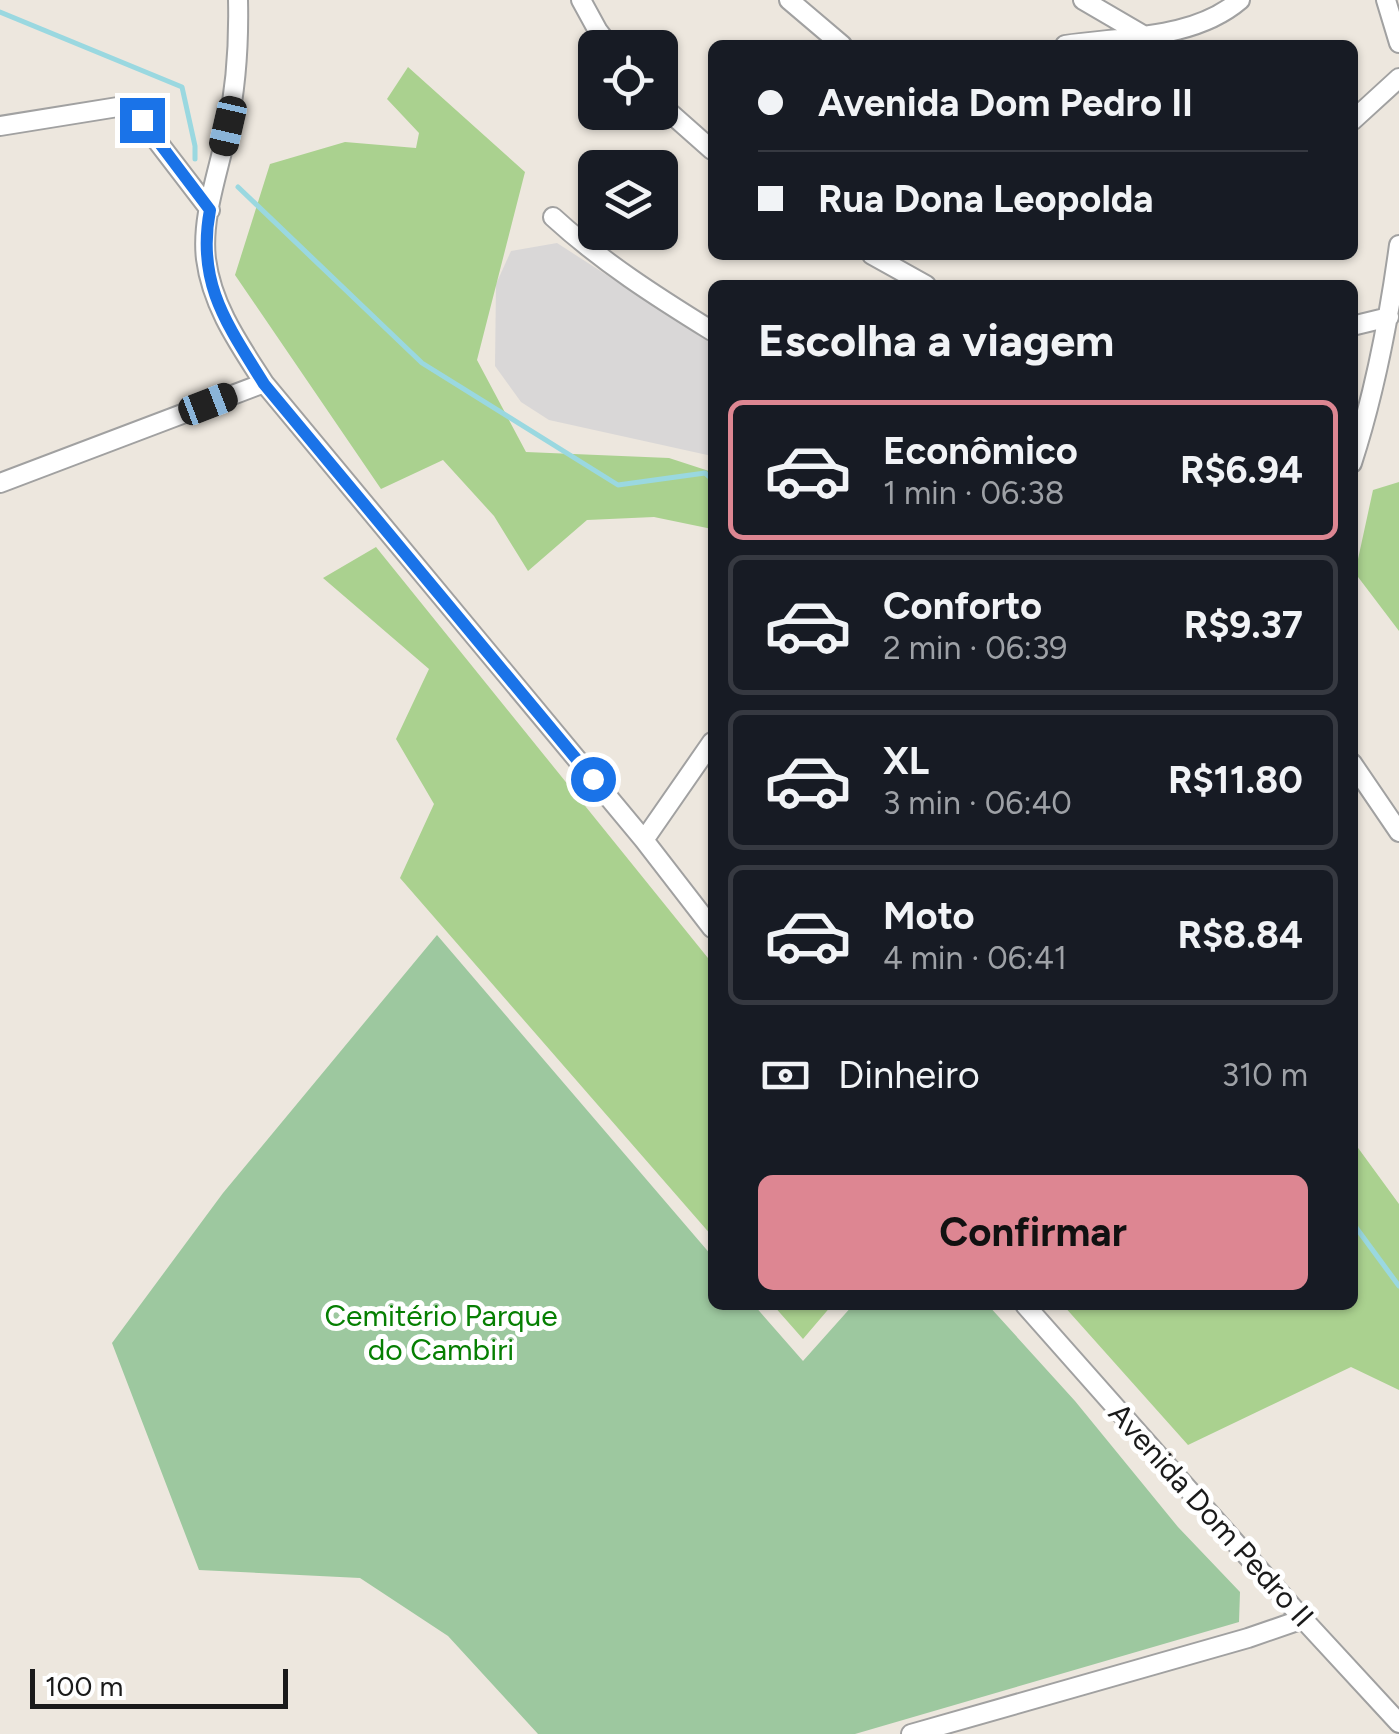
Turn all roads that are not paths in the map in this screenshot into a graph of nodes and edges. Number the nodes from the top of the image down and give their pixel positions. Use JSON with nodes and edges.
{"nodes":[{"id":1,"x":238,"y":0,"type":"edge"},
{"id":2,"x":581,"y":0,"type":"edge"},
{"id":3,"x":789,"y":0,"type":"edge"},
{"id":4,"x":1083,"y":0,"type":"edge"},
{"id":5,"x":1240,"y":0,"type":"edge"},
{"id":6,"x":1386,"y":0,"type":"edge"},
{"id":7,"x":597,"y":30,"type":"edge"},
{"id":8,"x":1143,"y":36,"type":"junction"},
{"id":9,"x":836,"y":40,"type":"edge"},
{"id":10,"x":1108,"y":40,"type":"edge"},
{"id":11,"x":1399,"y":43,"type":"edge"},
{"id":12,"x":1399,"y":78,"type":"edge"},
{"id":13,"x":1358,"y":116,"type":"edge"},
{"id":14,"x":678,"y":120,"type":"edge"},
{"id":15,"x":0,"y":126,"type":"edge"},
{"id":16,"x":708,"y":146,"type":"edge"},
{"id":17,"x":210,"y":210,"type":"junction"},
{"id":18,"x":553,"y":218,"type":"dead end"},
{"id":19,"x":1399,"y":245,"type":"edge"},
{"id":20,"x":881,"y":260,"type":"edge"},
{"id":21,"x":917,"y":280,"type":"edge"},
{"id":22,"x":1389,"y":317,"type":"junction"},
{"id":23,"x":1358,"y":325,"type":"edge"},
{"id":24,"x":708,"y":328,"type":"edge"},
{"id":25,"x":264,"y":384,"type":"junction"},
{"id":26,"x":1358,"y":445,"type":"edge"},
{"id":27,"x":0,"y":483,"type":"edge"},
{"id":28,"x":708,"y":754,"type":"edge"},
{"id":29,"x":1358,"y":772,"type":"edge"},
{"id":30,"x":1399,"y":832,"type":"edge"},
{"id":31,"x":644,"y":840,"type":"junction"},
{"id":32,"x":708,"y":923,"type":"edge"},
{"id":33,"x":1029,"y":1310,"type":"edge"},
{"id":34,"x":1303,"y":1619,"type":"junction"},
{"id":35,"x":1399,"y":1723,"type":"edge"},
{"id":36,"x":911,"y":1734,"type":"edge"}],
"edges":[{"from":1,"to":17,"type":"street"},
{"from":2,"to":7,"type":"street"},
{"from":3,"to":9,"type":"street"},
{"from":4,"to":8,"type":"street"},
{"from":5,"to":8,"type":"street"},
{"from":6,"to":11,"type":"street"},
{"from":8,"to":10,"type":"street"},
{"from":12,"to":13,"type":"street"},
{"from":14,"to":16,"type":"street"},
{"from":15,"to":17,"type":"street"},
{"from":17,"to":25,"type":"street"},
{"from":18,"to":24,"type":"street"},
{"from":19,"to":22,"type":"street"},
{"from":20,"to":21,"type":"street"},
{"from":22,"to":23,"type":"street"},
{"from":22,"to":26,"type":"street"},
{"from":25,"to":27,"type":"street"},
{"from":25,"to":31,"type":"street"},
{"from":28,"to":31,"type":"street"},
{"from":29,"to":30,"type":"street"},
{"from":31,"to":32,"type":"street"},
{"from":33,"to":34,"type":"street","name":"Avenida Dom Pedro II"},
{"from":34,"to":35,"type":"street","name":"Avenida Dom Pedro II"},
{"from":34,"to":36,"type":"street"}]}
